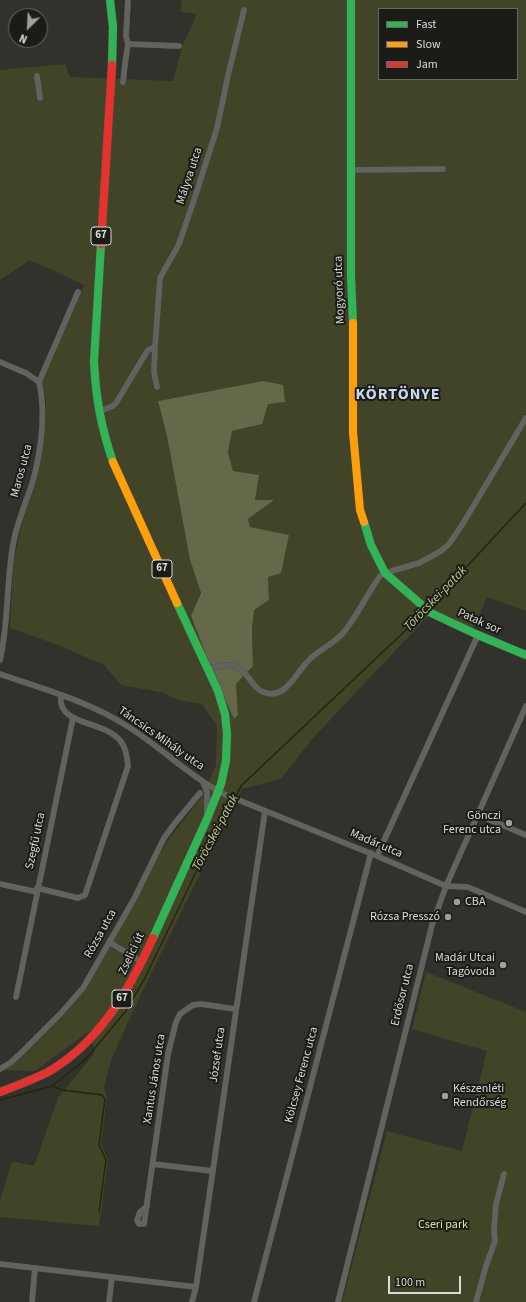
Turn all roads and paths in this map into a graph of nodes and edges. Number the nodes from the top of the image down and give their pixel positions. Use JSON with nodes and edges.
{"nodes":[{"id":1,"x":110,"y":0,"type":"edge"},
{"id":2,"x":128,"y":0,"type":"edge"},
{"id":3,"x":351,"y":0,"type":"edge"},
{"id":4,"x":244,"y":10,"type":"dead end"},
{"id":5,"x":128,"y":44,"type":"junction"},
{"id":6,"x":179,"y":46,"type":"dead end"},
{"id":7,"x":37,"y":76,"type":"dead end"},
{"id":8,"x":123,"y":82,"type":"dead end"},
{"id":9,"x":40,"y":98,"type":"dead end"},
{"id":10,"x":443,"y":169,"type":"dead end"},
{"id":11,"x":352,"y":170,"type":"junction"},
{"id":12,"x":78,"y":292,"type":"dead end"},
{"id":13,"x":155,"y":347,"type":"junction"},
{"id":14,"x":0,"y":362,"type":"edge"},
{"id":15,"x":40,"y":382,"type":"junction"},
{"id":16,"x":157,"y":387,"type":"dead end"},
{"id":17,"x":98,"y":412,"type":"junction"},
{"id":18,"x":526,"y":418,"type":"edge"},
{"id":19,"x":385,"y":574,"type":"junction"},
{"id":20,"x":478,"y":635,"type":"junction"},
{"id":21,"x":526,"y":655,"type":"edge"},
{"id":22,"x":0,"y":660,"type":"edge"},
{"id":23,"x":208,"y":669,"type":"junction"},
{"id":24,"x":0,"y":674,"type":"edge"},
{"id":25,"x":61,"y":695,"type":"junction"},
{"id":26,"x":526,"y":706,"type":"edge"},
{"id":27,"x":73,"y":718,"type":"junction"},
{"id":28,"x":203,"y":782,"type":"junction"},
{"id":29,"x":200,"y":793,"type":"dead end"},
{"id":30,"x":222,"y":793,"type":"junction"},
{"id":31,"x":265,"y":810,"type":"junction"},
{"id":32,"x":478,"y":815,"type":"junction"},
{"id":33,"x":207,"y":819,"type":"junction"},
{"id":34,"x":526,"y":835,"type":"edge"},
{"id":35,"x":374,"y":854,"type":"junction"},
{"id":36,"x":0,"y":884,"type":"edge"},
{"id":37,"x":446,"y":886,"type":"junction"},
{"id":38,"x":37,"y":890,"type":"junction"},
{"id":39,"x":526,"y":912,"type":"edge"},
{"id":40,"x":109,"y":942,"type":"junction"},
{"id":41,"x":142,"y":962,"type":"junction"},
{"id":42,"x":16,"y":997,"type":"dead end"},
{"id":43,"x":235,"y":1009,"type":"junction"},
{"id":44,"x":0,"y":1069,"type":"edge"},
{"id":45,"x":0,"y":1092,"type":"edge"},
{"id":46,"x":153,"y":1164,"type":"junction"},
{"id":47,"x":212,"y":1171,"type":"junction"},
{"id":48,"x":504,"y":1174,"type":"dead end"},
{"id":49,"x":147,"y":1206,"type":"dead end"},
{"id":50,"x":0,"y":1264,"type":"edge"},
{"id":51,"x":35,"y":1268,"type":"junction"},
{"id":52,"x":112,"y":1277,"type":"junction"},
{"id":53,"x":196,"y":1287,"type":"junction"},
{"id":54,"x":32,"y":1302,"type":"edge"},
{"id":55,"x":109,"y":1302,"type":"edge"},
{"id":56,"x":192,"y":1302,"type":"edge"},
{"id":57,"x":254,"y":1302,"type":"edge"},
{"id":58,"x":338,"y":1302,"type":"edge"},
{"id":59,"x":476,"y":1302,"type":"edge"}],
"edges":[{"from":1,"to":17,"type":"main road","number":"67"},
{"from":2,"to":5,"type":"street"},
{"from":3,"to":11,"type":"main road","name":"Mogyoró utca"},
{"from":4,"to":13,"type":"street","name":"Mályva utca"},
{"from":5,"to":6,"type":"street"},
{"from":5,"to":8,"type":"street"},
{"from":7,"to":9,"type":"street"},
{"from":10,"to":11,"type":"street"},
{"from":11,"to":19,"type":"main road","name":"Mogyoró utca"},
{"from":12,"to":15,"type":"street"},
{"from":13,"to":16,"type":"street","name":"Mályva utca"},
{"from":13,"to":17,"type":"street"},
{"from":14,"to":15,"type":"street"},
{"from":15,"to":22,"type":"street","name":"Maros utca"},
{"from":17,"to":23,"type":"main road","number":"67"},
{"from":18,"to":19,"type":"street"},
{"from":19,"to":20,"type":"main road","name":"Patak sor"},
{"from":19,"to":23,"type":"street"},
{"from":20,"to":21,"type":"main road","name":"Patak sor"},
{"from":20,"to":35,"type":"street","name":"Kölcsey Ferenc utca"},
{"from":23,"to":30,"type":"main road","number":"67"},
{"from":24,"to":25,"type":"street","name":"Táncsics Mihály utca"},
{"from":25,"to":27,"type":"street"},
{"from":25,"to":28,"type":"street","name":"Táncsics Mihály utca"},
{"from":26,"to":32,"type":"street","name":"Erdősor utca"},
{"from":27,"to":38,"type":"street","name":"Szegfű utca"},
{"from":27,"to":38,"type":"street"},
{"from":28,"to":30,"type":"street","name":"Táncsics Mihály utca"},
{"from":28,"to":33,"type":"street"},
{"from":29,"to":40,"type":"street","name":"Rózsa utca"},
{"from":30,"to":31,"type":"street","name":"Madár utca"},
{"from":30,"to":33,"type":"main road","number":"67"},
{"from":31,"to":35,"type":"street","name":"Madár utca"},
{"from":31,"to":43,"type":"street","name":"József utca"},
{"from":32,"to":34,"type":"street"},
{"from":32,"to":37,"type":"street","name":"Erdősor utca"},
{"from":33,"to":41,"type":"main road","name":"Zselici út","number":"67"},
{"from":35,"to":37,"type":"street","name":"Madár utca"},
{"from":35,"to":57,"type":"street","name":"Kölcsey Ferenc utca"},
{"from":36,"to":38,"type":"street"},
{"from":37,"to":39,"type":"street","name":"Madár utca"},
{"from":37,"to":58,"type":"street","name":"Erdősor utca"},
{"from":38,"to":42,"type":"street","name":"Szegfű utca"},
{"from":40,"to":41,"type":"street"},
{"from":40,"to":44,"type":"street","name":"Rózsa utca"},
{"from":41,"to":45,"type":"main road","name":"Zselici út","number":"67"},
{"from":43,"to":46,"type":"street","name":"Xantus János utca"},
{"from":43,"to":47,"type":"street","name":"József utca"},
{"from":46,"to":47,"type":"street"},
{"from":46,"to":49,"type":"street","name":"Xantus János utca"},
{"from":47,"to":53,"type":"street","name":"József utca"},
{"from":48,"to":59,"type":"street"},
{"from":50,"to":51,"type":"street"},
{"from":51,"to":52,"type":"street"},
{"from":51,"to":54,"type":"street"},
{"from":52,"to":53,"type":"street"},
{"from":52,"to":55,"type":"street"},
{"from":53,"to":56,"type":"street","name":"József utca"}]}
